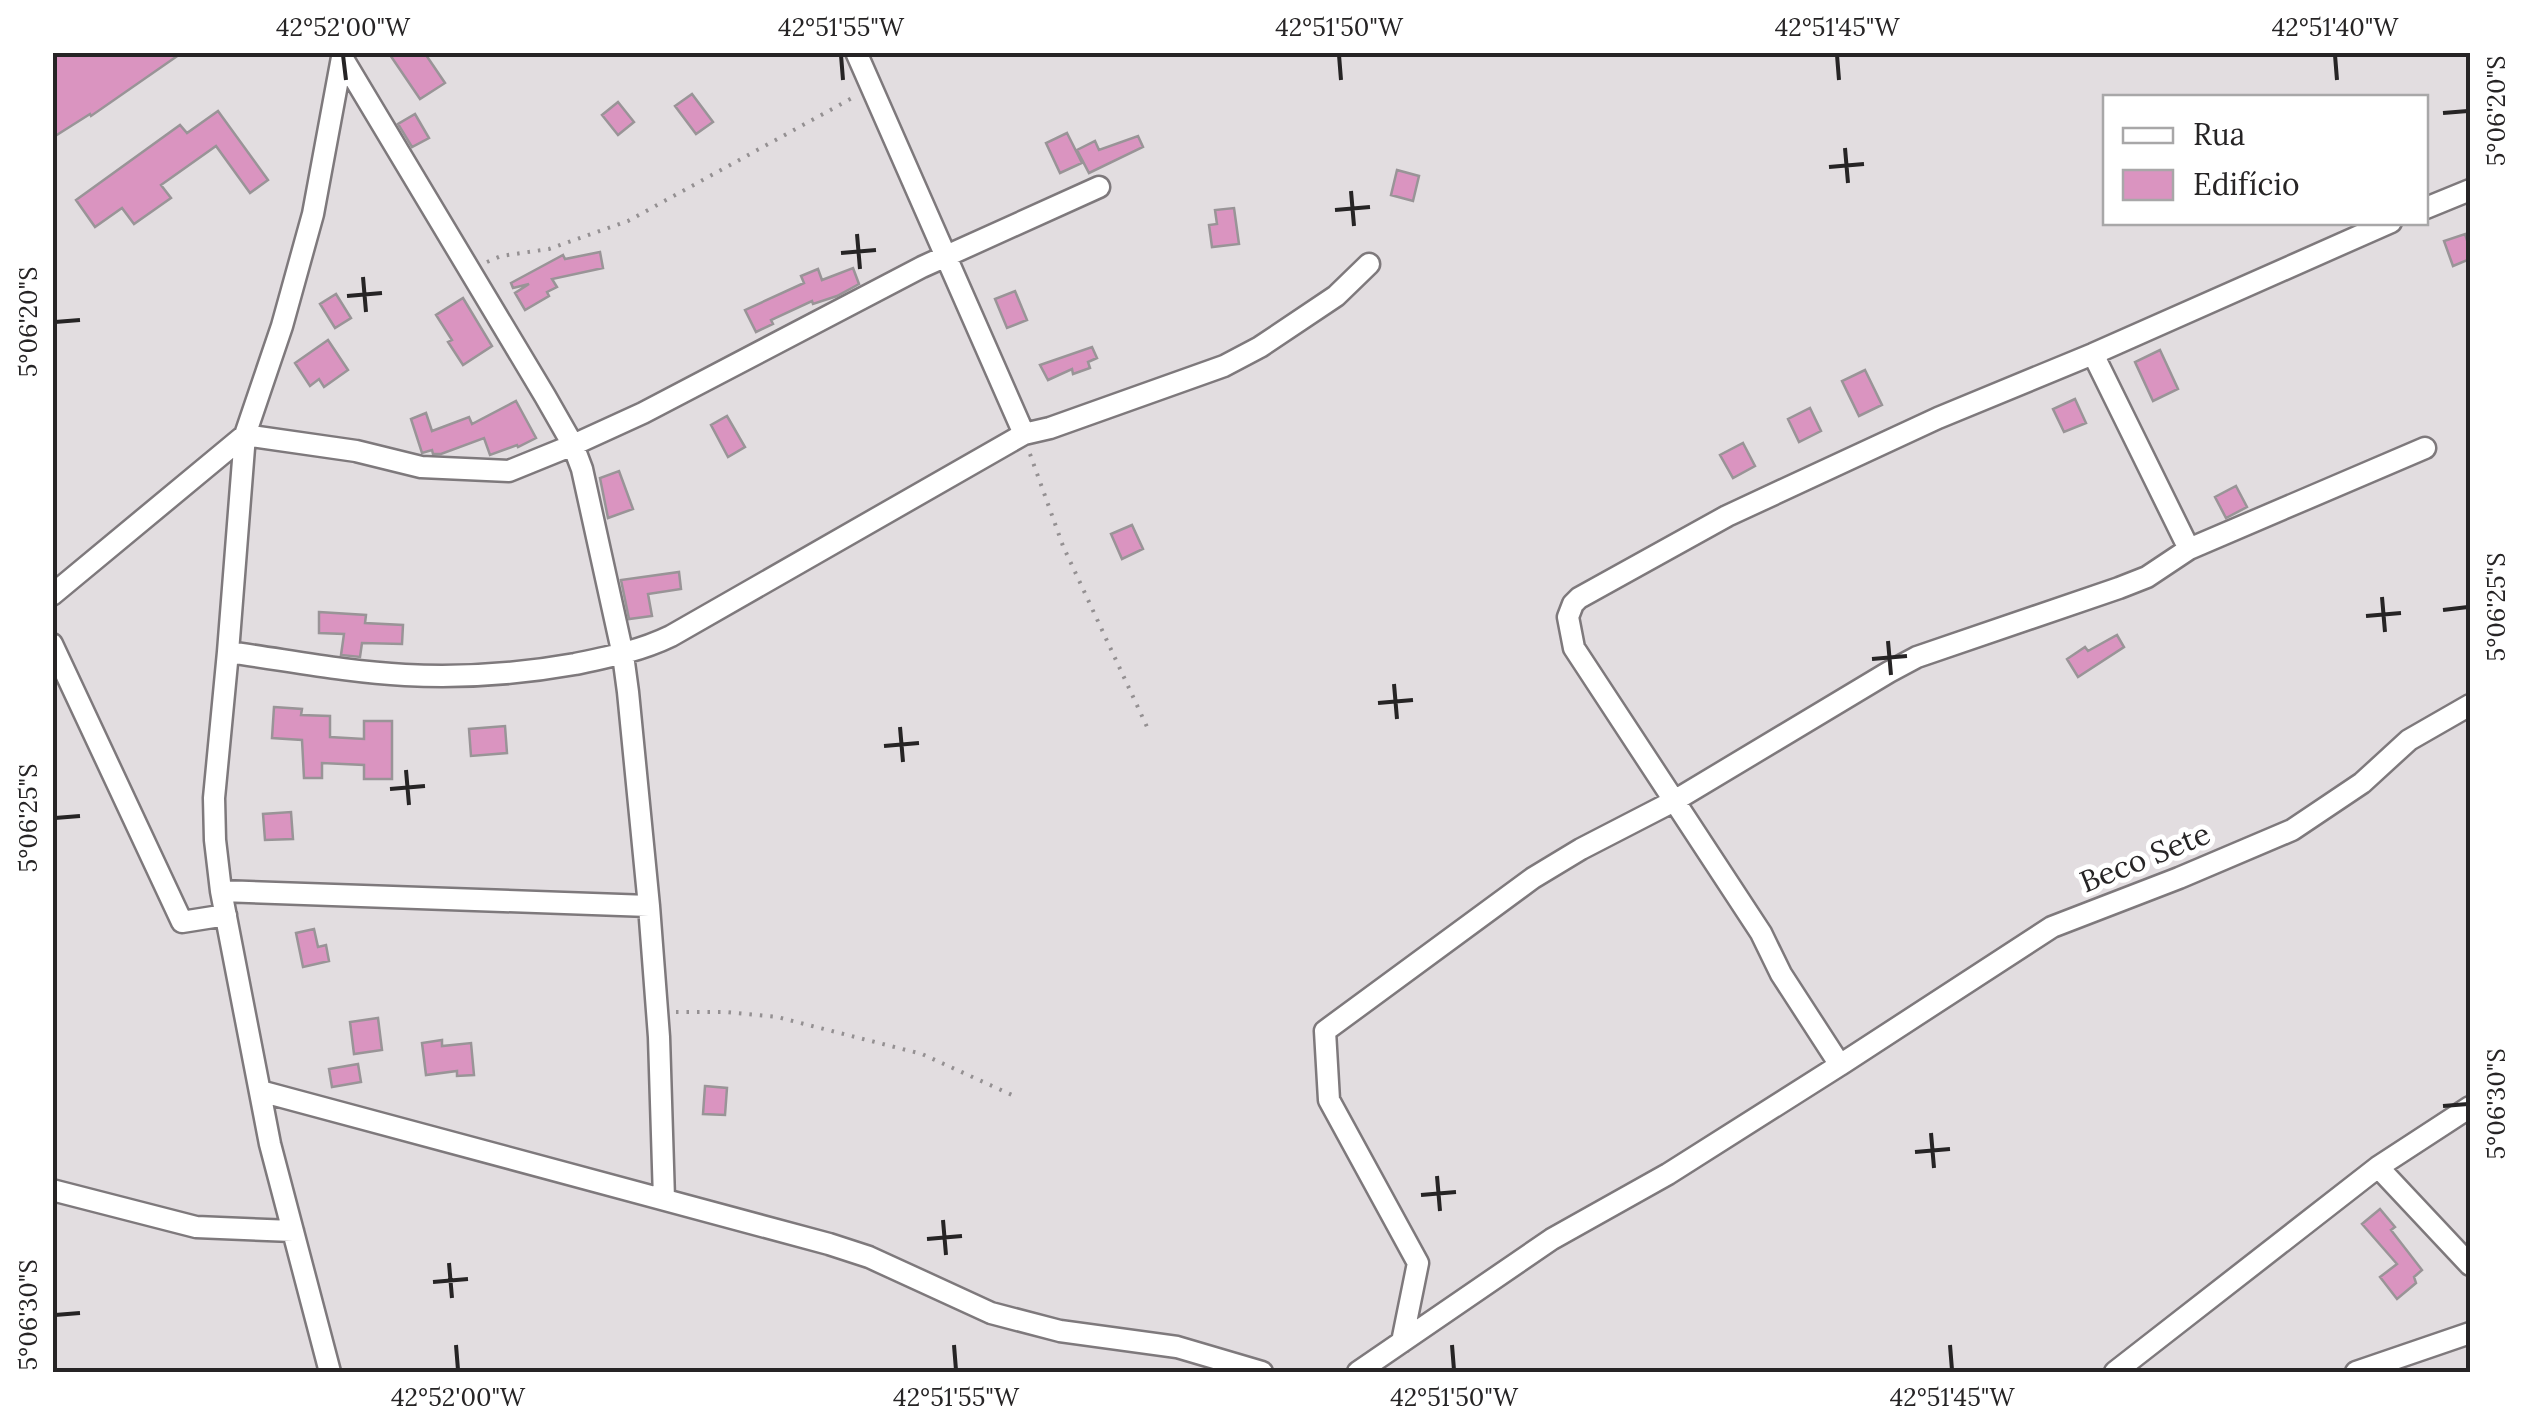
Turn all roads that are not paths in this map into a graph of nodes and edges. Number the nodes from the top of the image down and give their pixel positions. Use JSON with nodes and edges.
{"nodes":[{"id":1,"x":856,"y":52,"type":"edge"},
{"id":2,"x":343,"y":56,"type":"edge"},
{"id":3,"x":1099,"y":187,"type":"dead end"},
{"id":4,"x":2470,"y":190,"type":"edge"},
{"id":5,"x":2428,"y":207,"type":"edge"},
{"id":6,"x":2384,"y":225,"type":"edge"},
{"id":7,"x":946,"y":256,"type":"junction"},
{"id":8,"x":1369,"y":264,"type":"dead end"},
{"id":9,"x":2093,"y":354,"type":"junction"},
{"id":10,"x":245,"y":434,"type":"junction"},
{"id":11,"x":1024,"y":434,"type":"junction"},
{"id":12,"x":574,"y":445,"type":"junction"},
{"id":13,"x":2425,"y":448,"type":"dead end"},
{"id":14,"x":2189,"y":550,"type":"junction"},
{"id":15,"x":52,"y":596,"type":"edge"},
{"id":16,"x":52,"y":644,"type":"edge"},
{"id":17,"x":228,"y":652,"type":"junction"},
{"id":18,"x":623,"y":654,"type":"junction"},
{"id":19,"x":2470,"y":705,"type":"edge"},
{"id":20,"x":1674,"y":801,"type":"junction"},
{"id":21,"x":221,"y":891,"type":"junction"},
{"id":22,"x":649,"y":906,"type":"junction"},
{"id":23,"x":226,"y":915,"type":"junction"},
{"id":24,"x":1840,"y":1064,"type":"junction"},
{"id":25,"x":260,"y":1090,"type":"junction"},
{"id":26,"x":2470,"y":1107,"type":"edge"},
{"id":27,"x":2378,"y":1167,"type":"junction"},
{"id":28,"x":52,"y":1190,"type":"edge"},
{"id":29,"x":664,"y":1199,"type":"junction"},
{"id":30,"x":293,"y":1232,"type":"junction"},
{"id":31,"x":2470,"y":1265,"type":"edge"},
{"id":32,"x":2470,"y":1333,"type":"edge"},
{"id":33,"x":1402,"y":1342,"type":"junction"},
{"id":34,"x":330,"y":1372,"type":"edge"},
{"id":35,"x":1262,"y":1372,"type":"edge"},
{"id":36,"x":1358,"y":1372,"type":"edge"},
{"id":37,"x":2115,"y":1372,"type":"edge"},
{"id":38,"x":2356,"y":1372,"type":"edge"}],
"edges":[{"from":1,"to":7,"type":"street"},
{"from":2,"to":10,"type":"street"},
{"from":2,"to":12,"type":"street"},
{"from":3,"to":7,"type":"street"},
{"from":4,"to":5,"type":"street"},
{"from":6,"to":9,"type":"street"},
{"from":7,"to":11,"type":"street"},
{"from":7,"to":12,"type":"street"},
{"from":8,"to":11,"type":"street"},
{"from":9,"to":14,"type":"street"},
{"from":9,"to":20,"type":"street"},
{"from":10,"to":12,"type":"street"},
{"from":10,"to":15,"type":"street"},
{"from":10,"to":17,"type":"street"},
{"from":11,"to":18,"type":"street"},
{"from":12,"to":18,"type":"street"},
{"from":13,"to":14,"type":"street"},
{"from":14,"to":20,"type":"street"},
{"from":16,"to":23,"type":"street"},
{"from":17,"to":18,"type":"street"},
{"from":17,"to":21,"type":"street"},
{"from":18,"to":22,"type":"street"},
{"from":19,"to":24,"type":"street","name":"Beco Sete"},
{"from":20,"to":24,"type":"street"},
{"from":20,"to":33,"type":"street"},
{"from":21,"to":22,"type":"street"},
{"from":21,"to":23,"type":"street"},
{"from":22,"to":29,"type":"street"},
{"from":23,"to":25,"type":"street"},
{"from":24,"to":33,"type":"street","name":"Beco Sete"},
{"from":25,"to":29,"type":"street"},
{"from":25,"to":30,"type":"street"},
{"from":26,"to":27,"type":"street"},
{"from":27,"to":31,"type":"street"},
{"from":27,"to":37,"type":"street"},
{"from":28,"to":30,"type":"street"},
{"from":29,"to":35,"type":"street"},
{"from":30,"to":34,"type":"street"},
{"from":32,"to":38,"type":"street"},
{"from":33,"to":36,"type":"street","name":"Beco Sete"}]}
